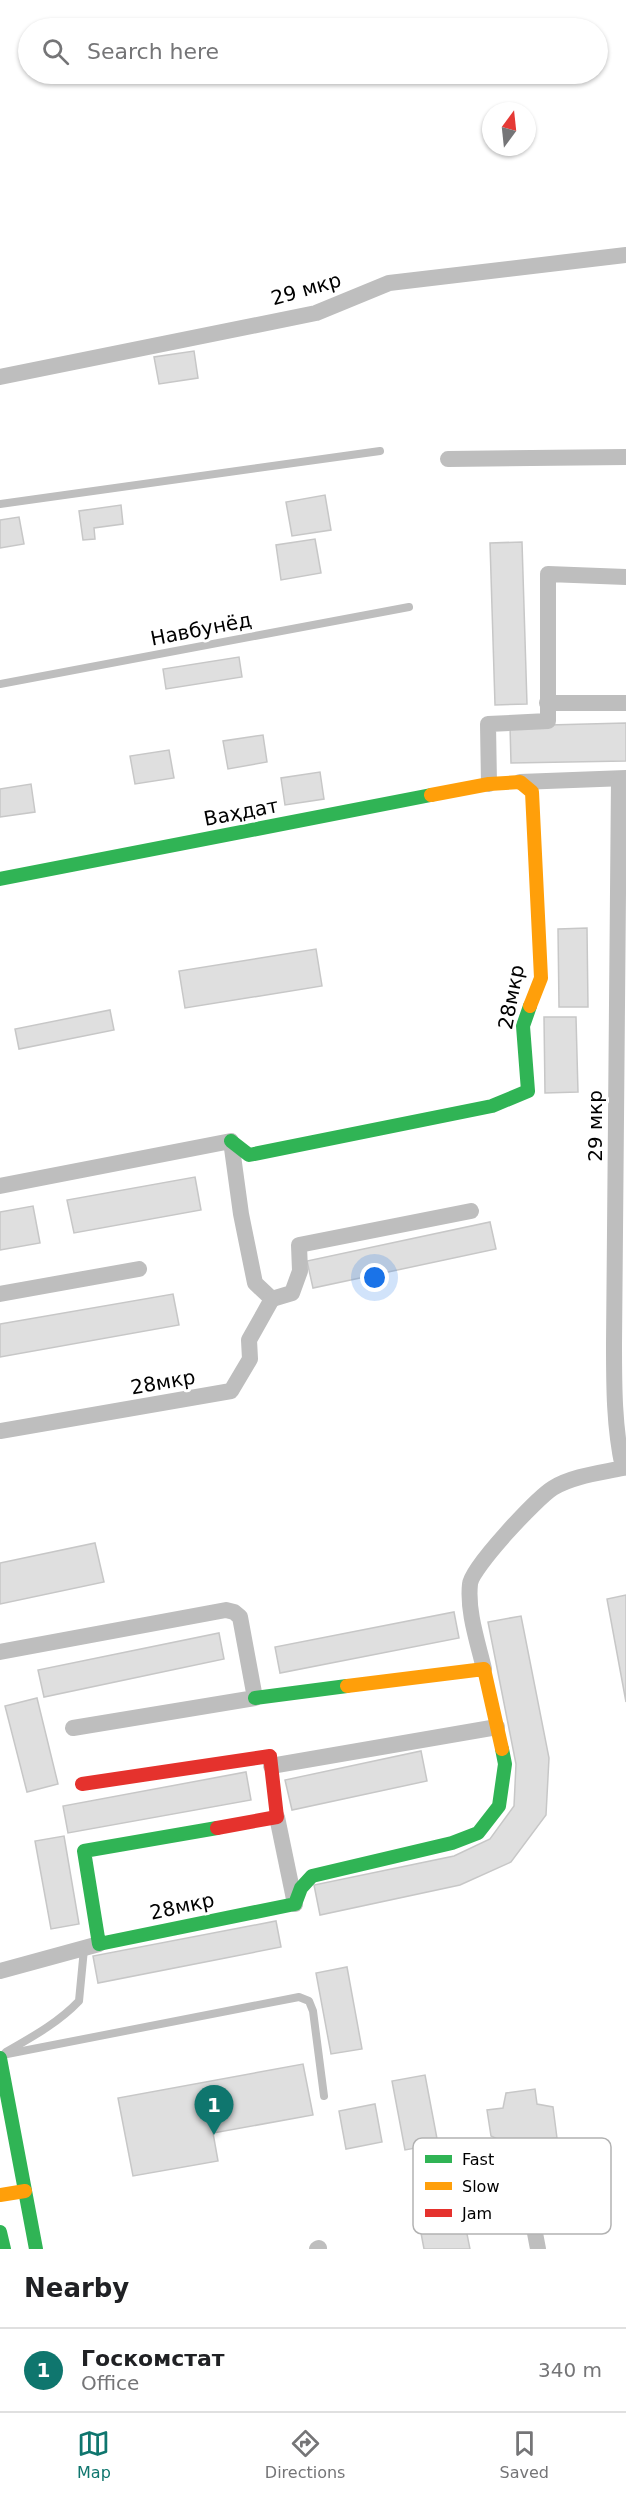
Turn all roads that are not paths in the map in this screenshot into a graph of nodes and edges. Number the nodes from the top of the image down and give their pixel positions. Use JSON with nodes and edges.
{"nodes":[{"id":1,"x":626,"y":255,"type":"edge"},
{"id":2,"x":0,"y":377,"type":"edge"},
{"id":3,"x":380,"y":451,"type":"dead end"},
{"id":4,"x":626,"y":457,"type":"edge"},
{"id":5,"x":448,"y":459,"type":"dead end"},
{"id":6,"x":0,"y":504,"type":"edge"},
{"id":7,"x":626,"y":577,"type":"edge"},
{"id":8,"x":409,"y":607,"type":"dead end"},
{"id":9,"x":0,"y":684,"type":"edge"},
{"id":10,"x":547,"y":703,"type":"junction"},
{"id":11,"x":626,"y":703,"type":"edge"},
{"id":12,"x":622,"y":779,"type":"edge"},
{"id":13,"x":520,"y":782,"type":"junction"},
{"id":14,"x":489,"y":784,"type":"junction"},
{"id":15,"x":0,"y":879,"type":"edge"},
{"id":16,"x":231,"y":1141,"type":"junction"},
{"id":17,"x":0,"y":1186,"type":"edge"},
{"id":18,"x":471,"y":1211,"type":"dead end"},
{"id":19,"x":139,"y":1269,"type":"dead end"},
{"id":20,"x":0,"y":1294,"type":"edge"},
{"id":21,"x":272,"y":1299,"type":"junction"},
{"id":22,"x":0,"y":1431,"type":"edge"},
{"id":23,"x":624,"y":1470,"type":"edge"},
{"id":24,"x":0,"y":1652,"type":"edge"},
{"id":25,"x":484,"y":1669,"type":"junction"},
{"id":26,"x":255,"y":1698,"type":"junction"},
{"id":27,"x":496,"y":1727,"type":"junction"},
{"id":28,"x":73,"y":1728,"type":"dead end"},
{"id":29,"x":271,"y":1766,"type":"junction"},
{"id":30,"x":82,"y":1784,"type":"dead end"},
{"id":31,"x":277,"y":1817,"type":"junction"},
{"id":32,"x":295,"y":1904,"type":"junction"},
{"id":33,"x":92,"y":1947,"type":"junction"},
{"id":34,"x":0,"y":1971,"type":"edge"},
{"id":35,"x":0,"y":2056,"type":"edge"},
{"id":36,"x":3,"y":2089,"type":"edge"},
{"id":37,"x":324,"y":2097,"type":"dead end"},
{"id":38,"x":25,"y":2191,"type":"junction"},
{"id":39,"x":0,"y":2195,"type":"edge"},
{"id":40,"x":0,"y":2232,"type":"edge"},
{"id":41,"x":4,"y":2249,"type":"edge"},
{"id":42,"x":36,"y":2249,"type":"edge"}],
"edges":[{"from":1,"to":2,"type":"street","name":"29 мкр"},
{"from":3,"to":6,"type":"lane"},
{"from":4,"to":5,"type":"street"},
{"from":7,"to":10,"type":"street"},
{"from":8,"to":9,"type":"lane","name":"Навбунёд"},
{"from":10,"to":11,"type":"street"},
{"from":10,"to":14,"type":"street"},
{"from":12,"to":13,"type":"street"},
{"from":12,"to":23,"type":"street","name":"29 мкр"},
{"from":13,"to":14,"type":"street"},
{"from":13,"to":16,"type":"street","name":"28мкр"},
{"from":14,"to":15,"type":"street","name":"Ваҳдат"},
{"from":16,"to":17,"type":"street"},
{"from":16,"to":21,"type":"street"},
{"from":18,"to":21,"type":"street","name":"28мкр"},
{"from":19,"to":20,"type":"street"},
{"from":21,"to":22,"type":"street","name":"28мкр"},
{"from":23,"to":25,"type":"street"},
{"from":24,"to":26,"type":"street"},
{"from":25,"to":26,"type":"street"},
{"from":25,"to":27,"type":"street"},
{"from":26,"to":28,"type":"street"},
{"from":27,"to":29,"type":"street"},
{"from":27,"to":32,"type":"street"},
{"from":29,"to":30,"type":"street"},
{"from":29,"to":31,"type":"street"},
{"from":31,"to":32,"type":"street"},
{"from":31,"to":33,"type":"street"},
{"from":32,"to":33,"type":"street","name":"28мкр"},
{"from":33,"to":34,"type":"street"},
{"from":33,"to":35,"type":"lane"},
{"from":35,"to":36,"type":"street"},
{"from":35,"to":37,"type":"lane"},
{"from":36,"to":38,"type":"street"},
{"from":38,"to":39,"type":"street"},
{"from":38,"to":42,"type":"street"},
{"from":40,"to":41,"type":"street"}]}
